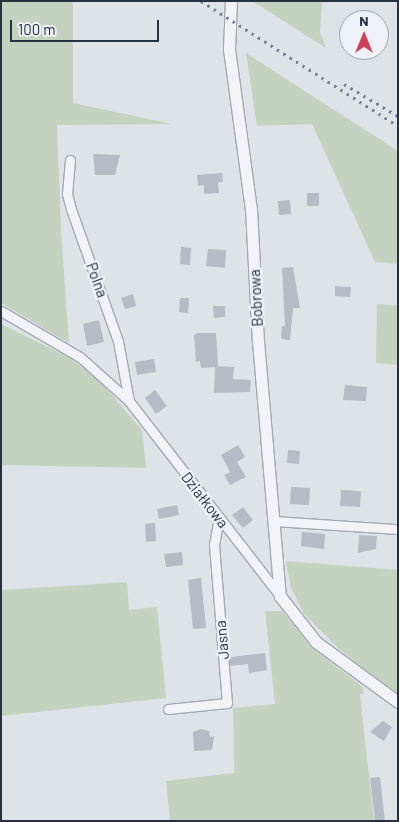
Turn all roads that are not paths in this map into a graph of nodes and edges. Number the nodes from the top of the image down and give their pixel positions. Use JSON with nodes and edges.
{"nodes":[{"id":1,"x":232,"y":1,"type":"edge"},
{"id":2,"x":70,"y":160,"type":"dead end"},
{"id":3,"x":1,"y":312,"type":"edge"},
{"id":4,"x":129,"y":401,"type":"junction"},
{"id":5,"x":219,"y":518,"type":"junction"},
{"id":6,"x":275,"y":521,"type":"junction"},
{"id":7,"x":397,"y":529,"type":"edge"},
{"id":8,"x":280,"y":596,"type":"junction"},
{"id":9,"x":398,"y":702,"type":"edge"},
{"id":10,"x":168,"y":710,"type":"dead end"}],
"edges":[{"from":1,"to":6,"type":"street","name":"Bobrowa"},
{"from":2,"to":4,"type":"street","name":"Polna"},
{"from":3,"to":4,"type":"street","name":"Działkowa"},
{"from":4,"to":5,"type":"street","name":"Działkowa"},
{"from":5,"to":8,"type":"street","name":"Działkowa"},
{"from":5,"to":10,"type":"street","name":"Jasna"},
{"from":6,"to":7,"type":"street"},
{"from":6,"to":8,"type":"street","name":"Bobrowa"},
{"from":8,"to":9,"type":"street","name":"Działkowa"}]}
